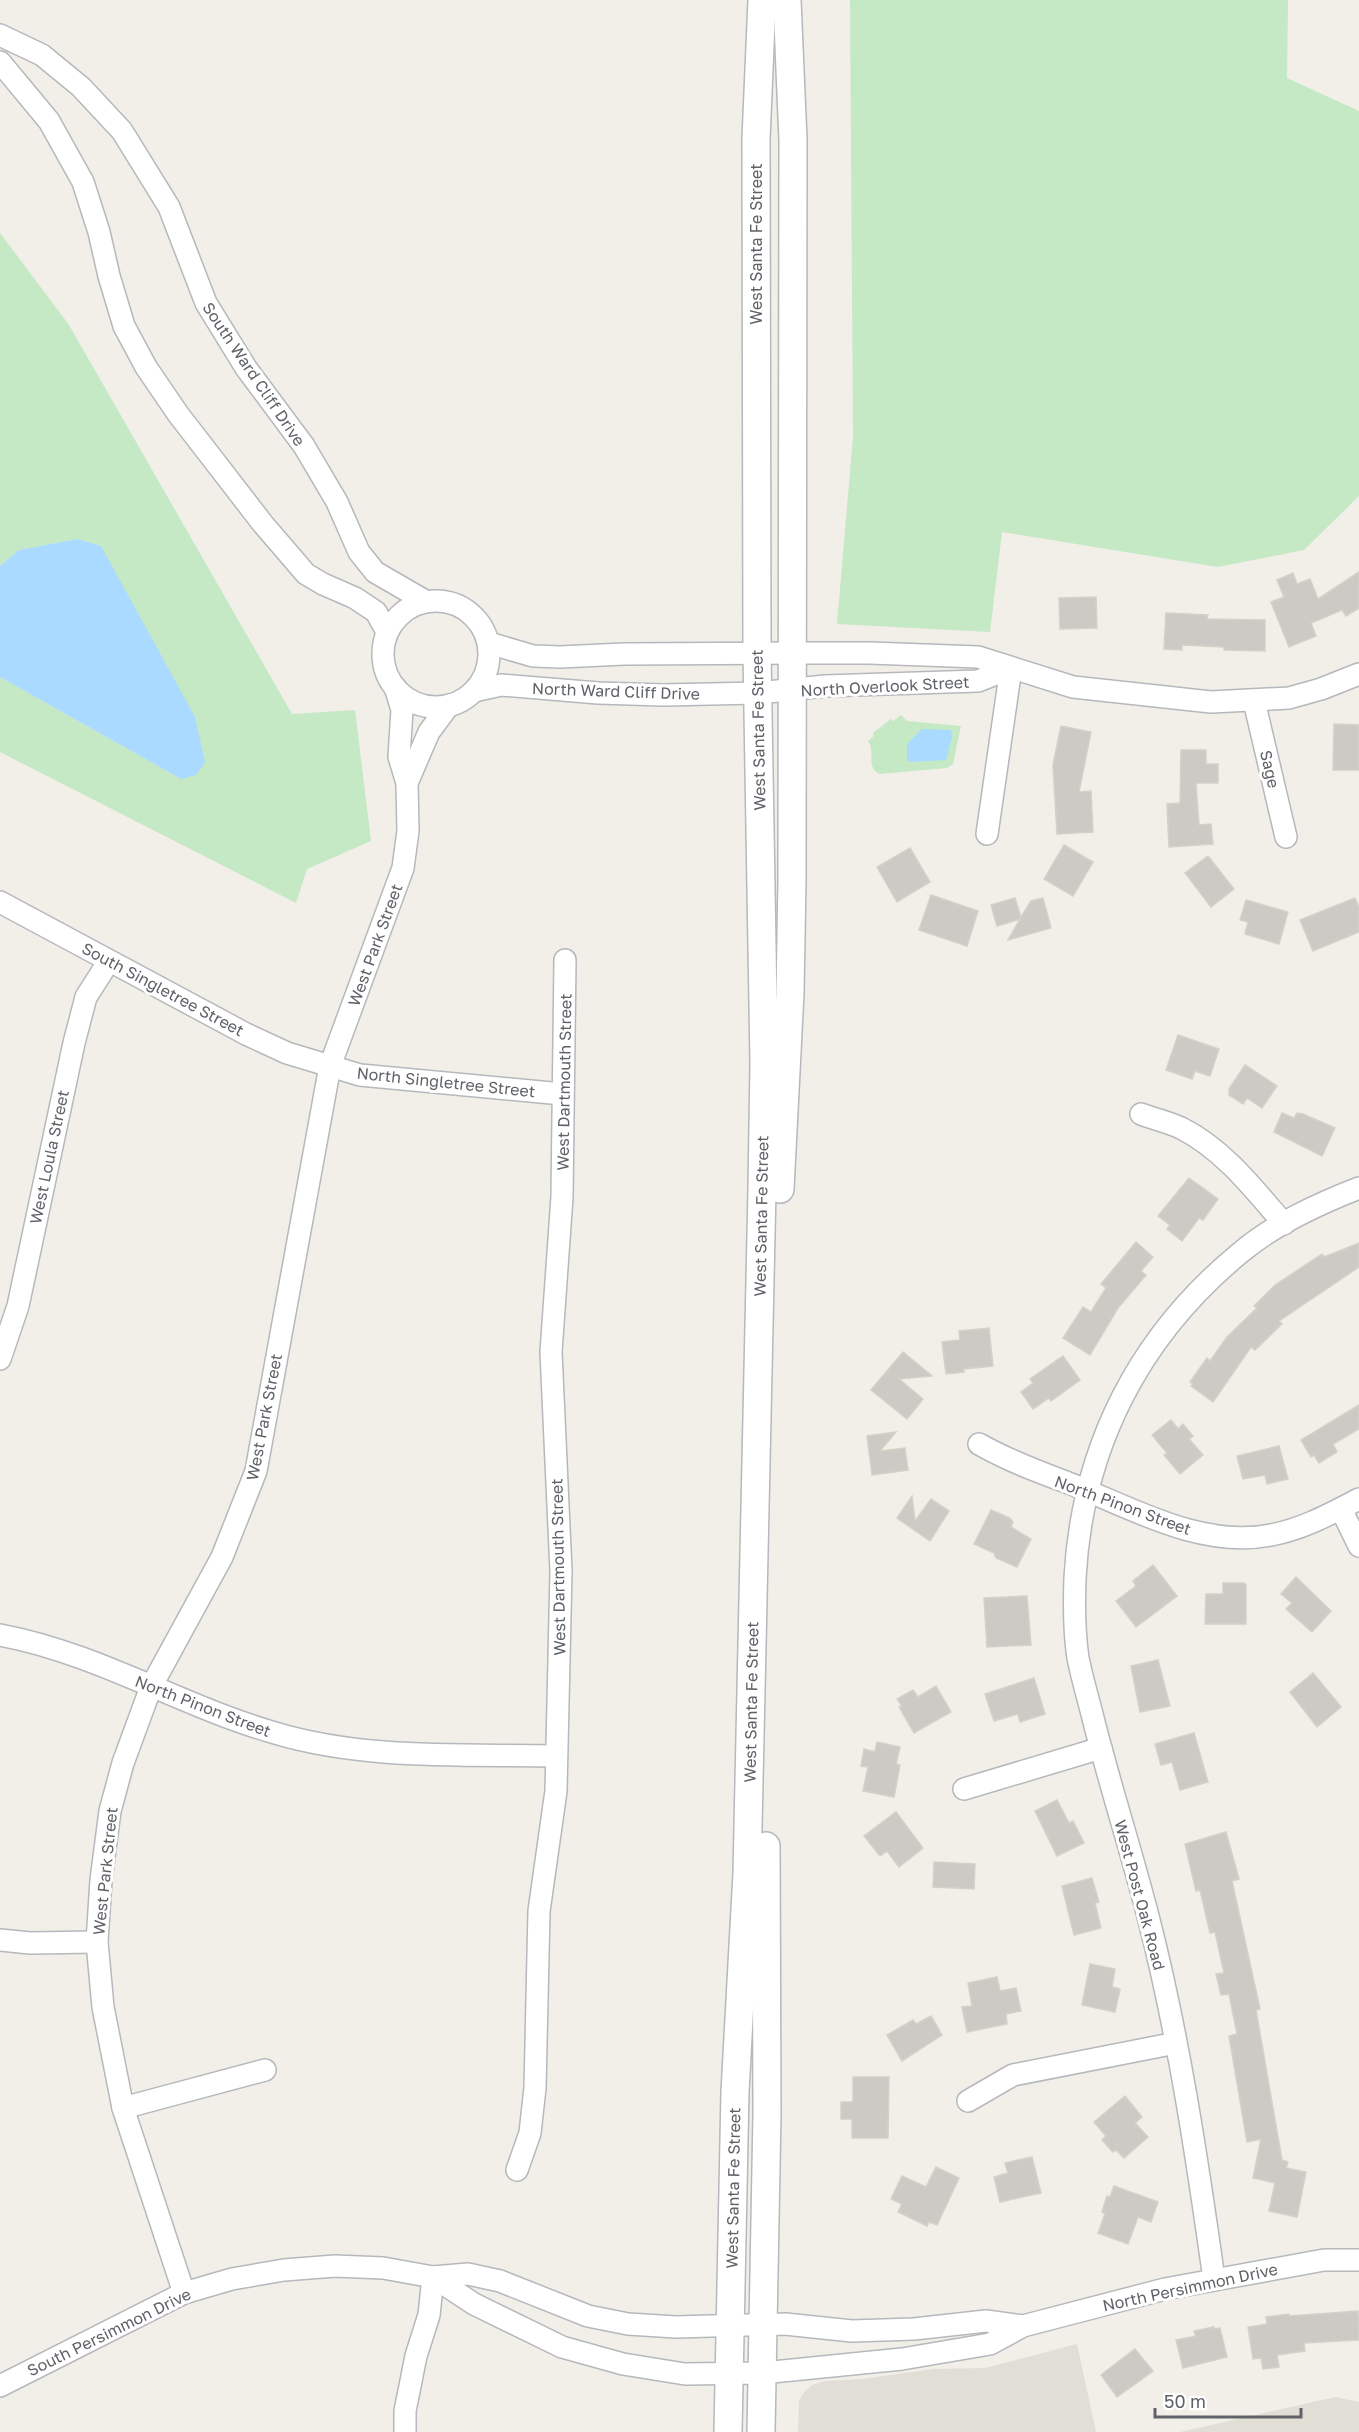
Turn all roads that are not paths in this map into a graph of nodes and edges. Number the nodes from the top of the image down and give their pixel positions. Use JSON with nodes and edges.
{"nodes":[{"id":1,"x":762,"y":0,"type":"edge"},
{"id":2,"x":787,"y":0,"type":"edge"},
{"id":3,"x":0,"y":35,"type":"edge"},
{"id":4,"x":0,"y":62,"type":"edge"},
{"id":5,"x":425,"y":601,"type":"junction"},
{"id":6,"x":387,"y":632,"type":"junction"},
{"id":7,"x":489,"y":643,"type":"junction"},
{"id":8,"x":793,"y":652,"type":"junction"},
{"id":9,"x":757,"y":653,"type":"junction"},
{"id":10,"x":1011,"y":668,"type":"junction"},
{"id":11,"x":1359,"y":674,"type":"edge"},
{"id":12,"x":395,"y":687,"type":"junction"},
{"id":13,"x":474,"y":691,"type":"junction"},
{"id":14,"x":792,"y":691,"type":"junction"},
{"id":15,"x":758,"y":693,"type":"junction"},
{"id":16,"x":1254,"y":701,"type":"junction"},
{"id":17,"x":448,"y":705,"type":"junction"},
{"id":18,"x":407,"y":783,"type":"junction"},
{"id":19,"x":987,"y":834,"type":"dead end"},
{"id":20,"x":1286,"y":837,"type":"dead end"},
{"id":21,"x":0,"y":902,"type":"edge"},
{"id":22,"x":566,"y":960,"type":"dead end"},
{"id":23,"x":109,"y":961,"type":"junction"},
{"id":24,"x":330,"y":1066,"type":"junction"},
{"id":25,"x":562,"y":1094,"type":"junction"},
{"id":26,"x":1141,"y":1114,"type":"dead end"},
{"id":27,"x":1359,"y":1188,"type":"edge"},
{"id":28,"x":1284,"y":1224,"type":"junction"},
{"id":29,"x":0,"y":1359,"type":"edge"},
{"id":30,"x":979,"y":1444,"type":"dead end"},
{"id":31,"x":1087,"y":1492,"type":"junction"},
{"id":32,"x":1350,"y":1504,"type":"edge"},
{"id":33,"x":1359,"y":1546,"type":"edge"},
{"id":34,"x":0,"y":1635,"type":"edge"},
{"id":35,"x":151,"y":1687,"type":"junction"},
{"id":36,"x":1101,"y":1748,"type":"junction"},
{"id":37,"x":556,"y":1756,"type":"junction"},
{"id":38,"x":964,"y":1789,"type":"dead end"},
{"id":39,"x":0,"y":1940,"type":"edge"},
{"id":40,"x":97,"y":1942,"type":"junction"},
{"id":41,"x":1176,"y":2043,"type":"junction"},
{"id":42,"x":265,"y":2070,"type":"dead end"},
{"id":43,"x":968,"y":2101,"type":"dead end"},
{"id":44,"x":123,"y":2108,"type":"junction"},
{"id":45,"x":517,"y":2170,"type":"dead end"},
{"id":46,"x":1359,"y":2260,"type":"edge"},
{"id":47,"x":433,"y":2277,"type":"junction"},
{"id":48,"x":1214,"y":2279,"type":"junction"},
{"id":49,"x":184,"y":2293,"type":"junction"},
{"id":50,"x":730,"y":2325,"type":"junction"},
{"id":51,"x":764,"y":2325,"type":"junction"},
{"id":52,"x":1023,"y":2326,"type":"junction"},
{"id":53,"x":729,"y":2372,"type":"junction"},
{"id":54,"x":762,"y":2373,"type":"junction"},
{"id":55,"x":0,"y":2386,"type":"edge"},
{"id":56,"x":405,"y":2432,"type":"edge"},
{"id":57,"x":728,"y":2432,"type":"edge"},
{"id":58,"x":761,"y":2432,"type":"edge"}],
"edges":[{"from":1,"to":9,"type":"street","name":"West Santa Fe Street"},
{"from":2,"to":8,"type":"street","name":"West Santa Fe Street"},
{"from":3,"to":5,"type":"street","name":"South Ward Cliff Drive"},
{"from":4,"to":6,"type":"street"},
{"from":5,"to":6,"type":"street"},
{"from":5,"to":7,"type":"street","name":"South Ward Cliff Drive"},
{"from":6,"to":12,"type":"street"},
{"from":7,"to":9,"type":"street","name":"North Ward Cliff Drive"},
{"from":7,"to":13,"type":"street"},
{"from":8,"to":9,"type":"street","name":"North Overlook Street"},
{"from":8,"to":10,"type":"street","name":"North Overlook Street"},
{"from":8,"to":14,"type":"street","name":"West Santa Fe Street"},
{"from":9,"to":15,"type":"street","name":"West Santa Fe Street"},
{"from":10,"to":14,"type":"street","name":"North Overlook Street"},
{"from":10,"to":16,"type":"street","name":"North Overlook Street"},
{"from":10,"to":19,"type":"street"},
{"from":11,"to":16,"type":"street","name":"North Overlook Street"},
{"from":12,"to":17,"type":"street"},
{"from":12,"to":18,"type":"street","name":"West Park Street"},
{"from":13,"to":15,"type":"street","name":"North Ward Cliff Drive"},
{"from":13,"to":17,"type":"street"},
{"from":14,"to":15,"type":"street","name":"North Overlook Street"},
{"from":14,"to":51,"type":"street","name":"West Santa Fe Street"},
{"from":15,"to":50,"type":"street","name":"West Santa Fe Street"},
{"from":16,"to":20,"type":"street","name":"Sage"},
{"from":17,"to":18,"type":"street","name":"West Park Street"},
{"from":18,"to":24,"type":"street","name":"West Park Street"},
{"from":21,"to":23,"type":"street","name":"South Singletree Street"},
{"from":22,"to":25,"type":"street","name":"West Dartmouth Street"},
{"from":23,"to":24,"type":"street","name":"South Singletree Street"},
{"from":23,"to":29,"type":"street","name":"West Loula Street"},
{"from":24,"to":25,"type":"street","name":"North Singletree Street"},
{"from":24,"to":35,"type":"street","name":"West Park Street"},
{"from":25,"to":37,"type":"street","name":"West Dartmouth Street"},
{"from":26,"to":28,"type":"street"},
{"from":27,"to":28,"type":"street","name":"West Post Oak Road"},
{"from":28,"to":31,"type":"street","name":"West Post Oak Road"},
{"from":30,"to":31,"type":"street","name":"North Pinon Street"},
{"from":31,"to":32,"type":"street","name":"North Pinon Street"},
{"from":31,"to":36,"type":"street","name":"West Post Oak Road"},
{"from":32,"to":33,"type":"street","name":"North Pinon Street"},
{"from":34,"to":35,"type":"street","name":"North Pinon Street"},
{"from":35,"to":37,"type":"street","name":"North Pinon Street"},
{"from":35,"to":40,"type":"street","name":"West Park Street"},
{"from":36,"to":38,"type":"street"},
{"from":36,"to":41,"type":"street","name":"West Post Oak Road"},
{"from":37,"to":45,"type":"street","name":"West Dartmouth Street"},
{"from":39,"to":40,"type":"street"},
{"from":40,"to":44,"type":"street","name":"West Park Street"},
{"from":41,"to":43,"type":"street"},
{"from":41,"to":48,"type":"street","name":"West Post Oak Road"},
{"from":42,"to":44,"type":"street"},
{"from":44,"to":49,"type":"street","name":"West Park Street"},
{"from":46,"to":48,"type":"street","name":"North Persimmon Drive"},
{"from":47,"to":49,"type":"street","name":"South Persimmon Drive"},
{"from":47,"to":50,"type":"street","name":"South Persimmon Drive"},
{"from":47,"to":53,"type":"street","name":"South Persimmon Drive"},
{"from":47,"to":56,"type":"street"},
{"from":48,"to":52,"type":"street","name":"North Persimmon Drive"},
{"from":49,"to":55,"type":"street","name":"South Persimmon Drive"},
{"from":50,"to":51,"type":"street","name":"North Persimmon Drive"},
{"from":50,"to":53,"type":"street","name":"West Santa Fe Street"},
{"from":51,"to":52,"type":"street","name":"North Persimmon Drive"},
{"from":51,"to":54,"type":"street","name":"West Santa Fe Street"},
{"from":52,"to":54,"type":"street","name":"North Persimmon Drive"},
{"from":53,"to":54,"type":"street","name":"North Persimmon Drive"},
{"from":53,"to":57,"type":"street","name":"West Santa Fe Street"},
{"from":54,"to":58,"type":"street","name":"West Santa Fe Street"}]}
